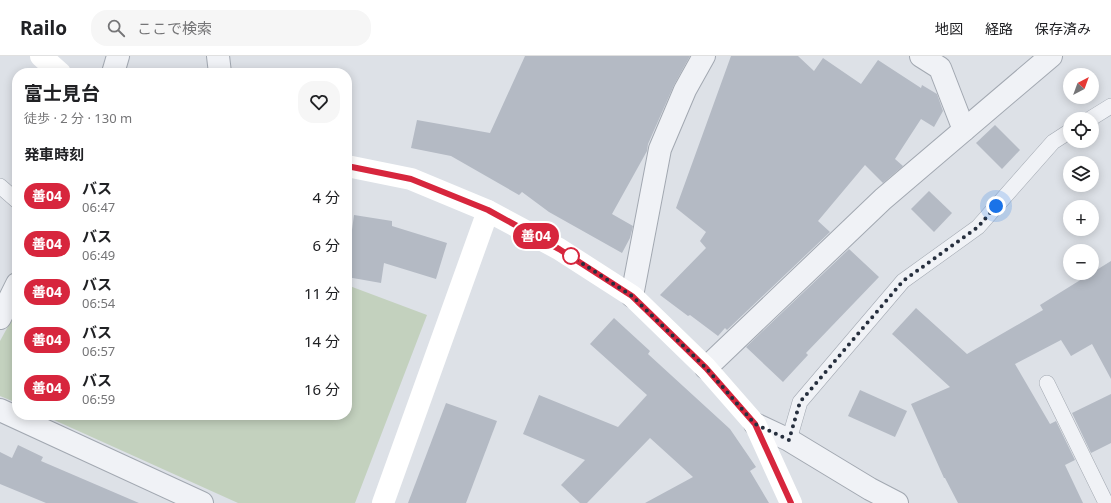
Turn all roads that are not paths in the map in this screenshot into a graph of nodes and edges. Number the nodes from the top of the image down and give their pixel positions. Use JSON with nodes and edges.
{"nodes":[{"id":1,"x":41,"y":56,"type":"edge"},
{"id":2,"x":118,"y":56,"type":"edge"},
{"id":3,"x":218,"y":56,"type":"edge"},
{"id":4,"x":704,"y":56,"type":"edge"},
{"id":5,"x":921,"y":56,"type":"edge"},
{"id":6,"x":1051,"y":56,"type":"edge"},
{"id":7,"x":54,"y":68,"type":"edge"},
{"id":8,"x":114,"y":68,"type":"edge"},
{"id":9,"x":219,"y":68,"type":"edge"},
{"id":10,"x":1111,"y":106,"type":"edge"},
{"id":11,"x":1099,"y":113,"type":"edge"},
{"id":12,"x":964,"y":130,"type":"junction"},
{"id":13,"x":1063,"y":135,"type":"edge"},
{"id":14,"x":352,"y":167,"type":"edge"},
{"id":15,"x":0,"y":186,"type":"edge"},
{"id":16,"x":12,"y":197,"type":"edge"},
{"id":17,"x":488,"y":210,"type":"junction"},
{"id":18,"x":12,"y":294,"type":"edge"},
{"id":19,"x":632,"y":296,"type":"junction"},
{"id":20,"x":0,"y":318,"type":"edge"},
{"id":21,"x":706,"y":368,"type":"junction"},
{"id":22,"x":1048,"y":383,"type":"dead end"},
{"id":23,"x":0,"y":410,"type":"edge"},
{"id":24,"x":12,"y":416,"type":"edge"},
{"id":25,"x":22,"y":420,"type":"edge"},
{"id":26,"x":755,"y":424,"type":"junction"},
{"id":27,"x":789,"y":440,"type":"junction"},
{"id":28,"x":202,"y":503,"type":"edge"},
{"id":29,"x":382,"y":503,"type":"edge"},
{"id":30,"x":791,"y":503,"type":"edge"},
{"id":31,"x":897,"y":503,"type":"edge"},
{"id":32,"x":1106,"y":503,"type":"edge"}],
"edges":[{"from":1,"to":7,"type":"street"},
{"from":2,"to":8,"type":"street"},
{"from":3,"to":9,"type":"street"},
{"from":4,"to":19,"type":"street"},
{"from":5,"to":12,"type":"street"},
{"from":6,"to":12,"type":"street"},
{"from":10,"to":11,"type":"lane"},
{"from":12,"to":21,"type":"street"},
{"from":13,"to":27,"type":"lane"},
{"from":14,"to":17,"type":"street"},
{"from":15,"to":16,"type":"lane"},
{"from":17,"to":19,"type":"street"},
{"from":17,"to":29,"type":"street"},
{"from":18,"to":20,"type":"street"},
{"from":19,"to":21,"type":"street"},
{"from":21,"to":26,"type":"street"},
{"from":22,"to":32,"type":"lane"},
{"from":23,"to":24,"type":"street"},
{"from":25,"to":28,"type":"street"},
{"from":26,"to":27,"type":"street"},
{"from":26,"to":30,"type":"street"},
{"from":27,"to":31,"type":"street"}]}
